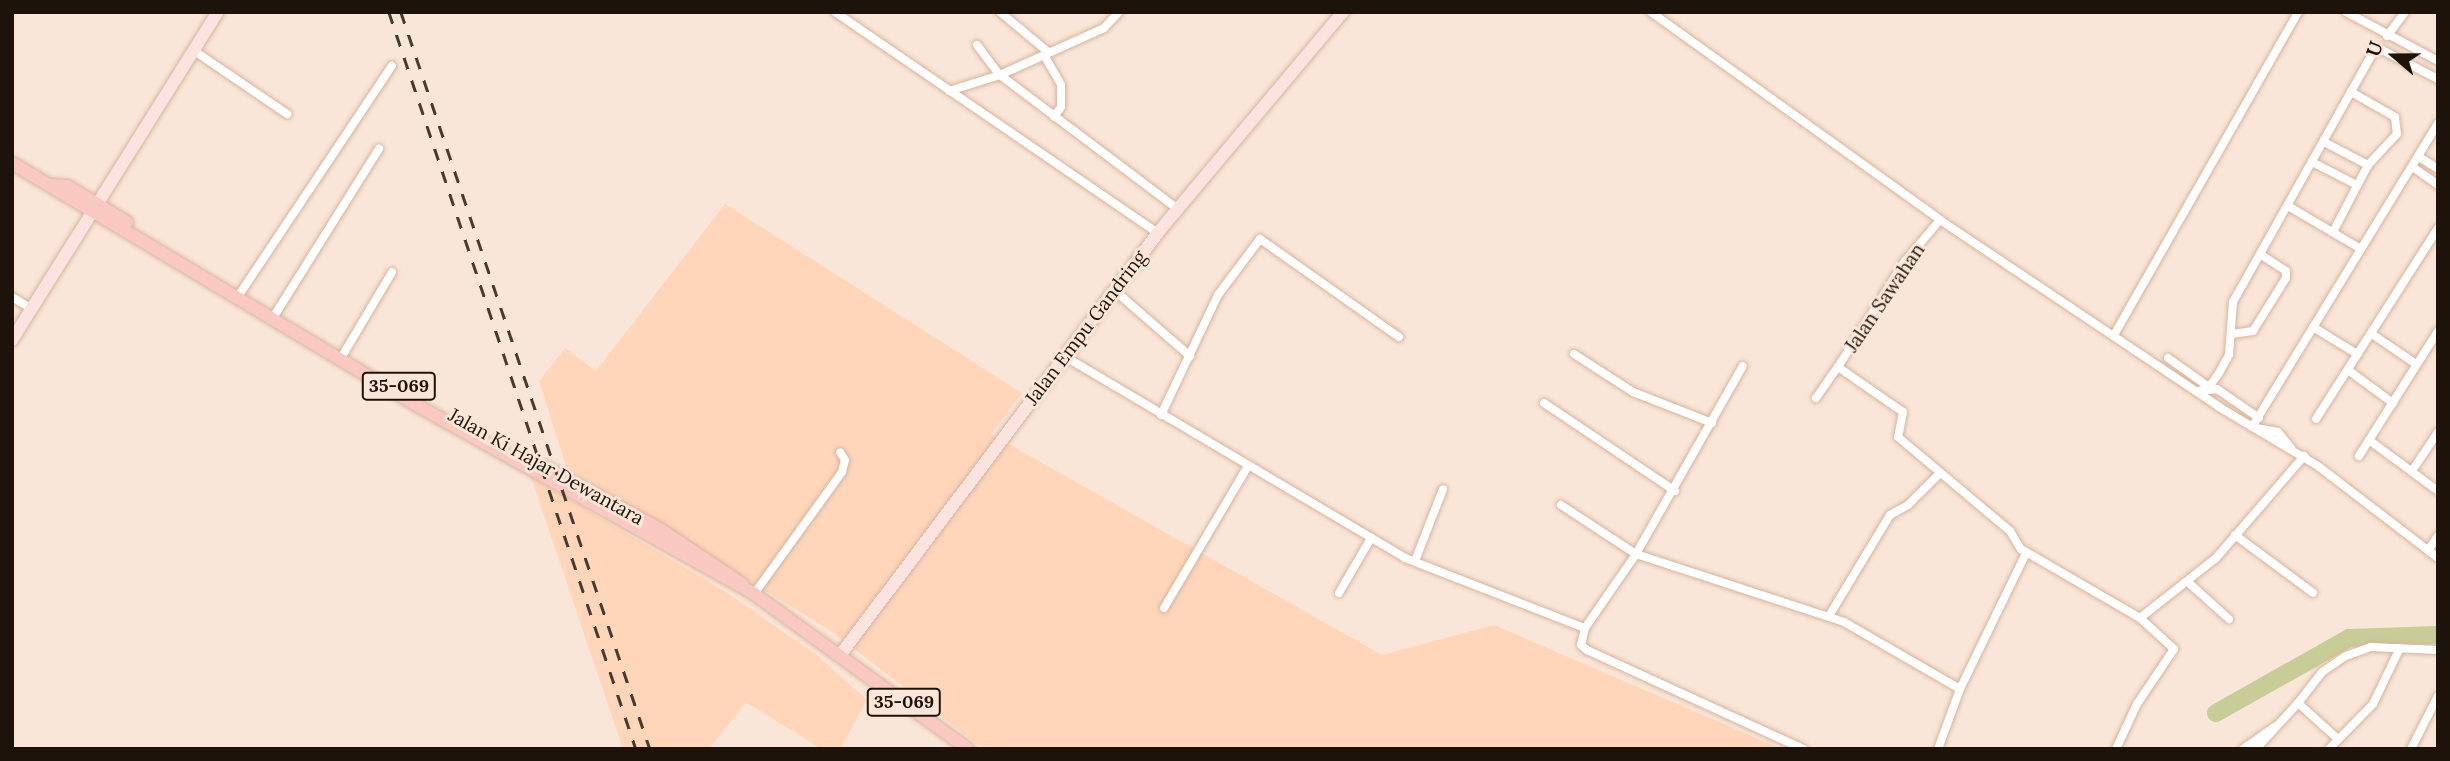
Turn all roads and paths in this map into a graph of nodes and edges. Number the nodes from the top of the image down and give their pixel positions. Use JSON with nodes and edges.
{"nodes":[{"id":1,"x":218,"y":12,"type":"edge"},
{"id":2,"x":835,"y":12,"type":"edge"},
{"id":3,"x":1000,"y":12,"type":"edge"},
{"id":4,"x":1107,"y":12,"type":"edge"},
{"id":5,"x":1119,"y":12,"type":"edge"},
{"id":6,"x":1343,"y":12,"type":"edge"},
{"id":7,"x":1651,"y":12,"type":"edge"},
{"id":8,"x":2298,"y":12,"type":"edge"},
{"id":9,"x":2346,"y":12,"type":"edge"},
{"id":10,"x":2405,"y":12,"type":"edge"},
{"id":11,"x":1109,"y":22,"type":"junction"},
{"id":12,"x":2386,"y":36,"type":"junction"},
{"id":13,"x":976,"y":45,"type":"dead end"},
{"id":14,"x":193,"y":50,"type":"junction"},
{"id":15,"x":1046,"y":54,"type":"junction"},
{"id":16,"x":2437,"y":59,"type":"edge"},
{"id":17,"x":392,"y":66,"type":"dead end"},
{"id":18,"x":1000,"y":75,"type":"junction"},
{"id":19,"x":2438,"y":79,"type":"edge"},
{"id":20,"x":953,"y":90,"type":"junction"},
{"id":21,"x":2351,"y":92,"type":"junction"},
{"id":22,"x":287,"y":114,"type":"dead end"},
{"id":23,"x":1054,"y":117,"type":"junction"},
{"id":24,"x":2438,"y":124,"type":"edge"},
{"id":25,"x":2323,"y":142,"type":"junction"},
{"id":26,"x":379,"y":149,"type":"dead end"},
{"id":27,"x":2419,"y":157,"type":"junction"},
{"id":28,"x":2312,"y":162,"type":"junction"},
{"id":29,"x":12,"y":163,"type":"edge"},
{"id":30,"x":2368,"y":165,"type":"junction"},
{"id":31,"x":2414,"y":168,"type":"junction"},
{"id":32,"x":2438,"y":169,"type":"edge"},
{"id":33,"x":2357,"y":185,"type":"junction"},
{"id":34,"x":2438,"y":185,"type":"edge"},
{"id":35,"x":2288,"y":206,"type":"junction"},
{"id":36,"x":94,"y":207,"type":"junction"},
{"id":37,"x":1178,"y":209,"type":"junction"},
{"id":38,"x":1940,"y":220,"type":"junction"},
{"id":39,"x":2438,"y":228,"type":"edge"},
{"id":40,"x":1160,"y":230,"type":"junction"},
{"id":41,"x":2333,"y":233,"type":"junction"},
{"id":42,"x":2361,"y":249,"type":"junction"},
{"id":43,"x":2260,"y":254,"type":"junction"},
{"id":44,"x":392,"y":272,"type":"dead end"},
{"id":45,"x":1114,"y":289,"type":"junction"},
{"id":46,"x":241,"y":292,"type":"junction"},
{"id":47,"x":12,"y":297,"type":"edge"},
{"id":48,"x":32,"y":309,"type":"junction"},
{"id":49,"x":276,"y":313,"type":"junction"},
{"id":50,"x":2313,"y":327,"type":"junction"},
{"id":51,"x":2437,"y":332,"type":"edge"},
{"id":52,"x":2232,"y":334,"type":"junction"},
{"id":53,"x":2372,"y":334,"type":"junction"},
{"id":54,"x":2114,"y":335,"type":"junction"},
{"id":55,"x":1399,"y":337,"type":"dead end"},
{"id":56,"x":12,"y":340,"type":"edge"},
{"id":57,"x":344,"y":353,"type":"junction"},
{"id":58,"x":1574,"y":354,"type":"dead end"},
{"id":59,"x":2357,"y":354,"type":"junction"},
{"id":60,"x":1064,"y":356,"type":"junction"},
{"id":61,"x":1189,"y":356,"type":"junction"},
{"id":62,"x":2168,"y":358,"type":"dead end"},
{"id":63,"x":2416,"y":364,"type":"junction"},
{"id":64,"x":1743,"y":366,"type":"dead end"},
{"id":65,"x":1838,"y":368,"type":"junction"},
{"id":66,"x":2348,"y":370,"type":"junction"},
{"id":67,"x":2209,"y":387,"type":"junction"},
{"id":68,"x":2196,"y":391,"type":"junction"},
{"id":69,"x":1816,"y":398,"type":"dead end"},
{"id":70,"x":1545,"y":403,"type":"dead end"},
{"id":71,"x":2393,"y":403,"type":"junction"},
{"id":72,"x":1161,"y":415,"type":"junction"},
{"id":73,"x":2259,"y":418,"type":"junction"},
{"id":74,"x":2316,"y":419,"type":"dead end"},
{"id":75,"x":1712,"y":423,"type":"junction"},
{"id":76,"x":2253,"y":428,"type":"junction"},
{"id":77,"x":2438,"y":432,"type":"edge"},
{"id":78,"x":2369,"y":440,"type":"junction"},
{"id":79,"x":841,"y":452,"type":"dead end"},
{"id":80,"x":2304,"y":456,"type":"junction"},
{"id":81,"x":2359,"y":456,"type":"dead end"},
{"id":82,"x":1248,"y":466,"type":"junction"},
{"id":83,"x":2412,"y":471,"type":"junction"},
{"id":84,"x":1938,"y":475,"type":"junction"},
{"id":85,"x":1443,"y":489,"type":"dead end"},
{"id":86,"x":1675,"y":491,"type":"junction"},
{"id":87,"x":2438,"y":491,"type":"edge"},
{"id":88,"x":1561,"y":505,"type":"dead end"},
{"id":89,"x":2235,"y":535,"type":"junction"},
{"id":90,"x":2438,"y":536,"type":"edge"},
{"id":91,"x":1371,"y":538,"type":"junction"},
{"id":92,"x":2020,"y":548,"type":"junction"},
{"id":93,"x":2430,"y":549,"type":"junction"},
{"id":94,"x":1636,"y":554,"type":"junction"},
{"id":95,"x":2438,"y":558,"type":"edge"},
{"id":96,"x":1415,"y":561,"type":"junction"},
{"id":97,"x":2184,"y":587,"type":"junction"},
{"id":98,"x":750,"y":592,"type":"junction"},
{"id":99,"x":1339,"y":593,"type":"dead end"},
{"id":100,"x":2313,"y":593,"type":"dead end"},
{"id":101,"x":1164,"y":608,"type":"dead end"},
{"id":102,"x":1829,"y":616,"type":"junction"},
{"id":103,"x":2140,"y":618,"type":"junction"},
{"id":104,"x":2229,"y":619,"type":"dead end"},
{"id":105,"x":1585,"y":628,"type":"junction"},
{"id":106,"x":2400,"y":648,"type":"junction"},
{"id":107,"x":2438,"y":650,"type":"edge"},
{"id":108,"x":841,"y":654,"type":"junction"},
{"id":109,"x":1960,"y":689,"type":"junction"},
{"id":110,"x":2438,"y":696,"type":"edge"},
{"id":111,"x":2298,"y":703,"type":"junction"},
{"id":112,"x":2276,"y":727,"type":"junction"},
{"id":113,"x":2338,"y":739,"type":"junction"},
{"id":114,"x":968,"y":749,"type":"edge"},
{"id":115,"x":1802,"y":749,"type":"edge"},
{"id":116,"x":1938,"y":749,"type":"edge"},
{"id":117,"x":2116,"y":749,"type":"edge"},
{"id":118,"x":2243,"y":749,"type":"edge"},
{"id":119,"x":2256,"y":749,"type":"edge"},
{"id":120,"x":2329,"y":749,"type":"edge"},
{"id":121,"x":2411,"y":749,"type":"edge"}],
"edges":[{"from":1,"to":14,"type":"main road"},
{"from":2,"to":20,"type":"street"},
{"from":3,"to":15,"type":"street"},
{"from":4,"to":11,"type":"street"},
{"from":5,"to":11,"type":"street"},
{"from":6,"to":37,"type":"main road","name":"Jalan Empu Gandring"},
{"from":7,"to":38,"type":"street"},
{"from":8,"to":54,"type":"street"},
{"from":9,"to":12,"type":"street"},
{"from":10,"to":12,"type":"street"},
{"from":11,"to":15,"type":"street"},
{"from":12,"to":16,"type":"street"},
{"from":13,"to":18,"type":"street"},
{"from":14,"to":22,"type":"street"},
{"from":14,"to":36,"type":"main road"},
{"from":15,"to":18,"type":"street"},
{"from":15,"to":23,"type":"street"},
{"from":17,"to":46,"type":"street"},
{"from":18,"to":20,"type":"street"},
{"from":18,"to":23,"type":"street"},
{"from":19,"to":21,"type":"street"},
{"from":20,"to":40,"type":"street"},
{"from":21,"to":25,"type":"street"},
{"from":21,"to":30,"type":"street"},
{"from":23,"to":37,"type":"street"},
{"from":24,"to":27,"type":"street"},
{"from":25,"to":28,"type":"street"},
{"from":25,"to":30,"type":"street"},
{"from":26,"to":49,"type":"street"},
{"from":27,"to":31,"type":"street"},
{"from":27,"to":32,"type":"street"},
{"from":28,"to":33,"type":"street"},
{"from":28,"to":35,"type":"street"},
{"from":29,"to":36,"type":"main road","name":"Jalan Ki Hajar Dewantara","number":"35-069"},
{"from":30,"to":33,"type":"street"},
{"from":31,"to":34,"type":"street"},
{"from":31,"to":42,"type":"street"},
{"from":33,"to":41,"type":"street"},
{"from":35,"to":41,"type":"street"},
{"from":35,"to":43,"type":"street"},
{"from":36,"to":46,"type":"main road","name":"Jalan Ki Hajar Dewantara","number":"35-069"},
{"from":36,"to":48,"type":"main road"},
{"from":36,"to":98,"type":"main road","name":"Jalan Ki Hajar Dewantara","number":"35-069"},
{"from":37,"to":40,"type":"main road","name":"Jalan Empu Gandring"},
{"from":38,"to":54,"type":"street"},
{"from":38,"to":65,"type":"street","name":"Jalan Sawahan"},
{"from":39,"to":53,"type":"street"},
{"from":40,"to":45,"type":"main road","name":"Jalan Empu Gandring"},
{"from":41,"to":42,"type":"street"},
{"from":42,"to":50,"type":"street"},
{"from":43,"to":52,"type":"street"},
{"from":43,"to":52,"type":"street"},
{"from":44,"to":57,"type":"street"},
{"from":45,"to":60,"type":"main road","name":"Jalan Empu Gandring"},
{"from":45,"to":61,"type":"street"},
{"from":46,"to":49,"type":"main road","name":"Jalan Ki Hajar Dewantara","number":"35-069"},
{"from":47,"to":48,"type":"street"},
{"from":48,"to":56,"type":"main road"},
{"from":49,"to":57,"type":"main road","name":"Jalan Ki Hajar Dewantara","number":"35-069"},
{"from":50,"to":59,"type":"street"},
{"from":50,"to":73,"type":"street"},
{"from":51,"to":63,"type":"street"},
{"from":52,"to":67,"type":"street"},
{"from":53,"to":59,"type":"street"},
{"from":53,"to":63,"type":"street"},
{"from":54,"to":68,"type":"street"},
{"from":55,"to":61,"type":"street"},
{"from":57,"to":98,"type":"main road","name":"Jalan Ki Hajar Dewantara","number":"35-069"},
{"from":58,"to":75,"type":"street"},
{"from":59,"to":66,"type":"street"},
{"from":60,"to":72,"type":"street"},
{"from":60,"to":108,"type":"main road","name":"Jalan Empu Gandring"},
{"from":61,"to":72,"type":"street"},
{"from":62,"to":67,"type":"street"},
{"from":63,"to":71,"type":"street"},
{"from":64,"to":75,"type":"street"},
{"from":65,"to":69,"type":"street"},
{"from":65,"to":84,"type":"street","name":"Jalan Sawahan"},
{"from":66,"to":71,"type":"street"},
{"from":66,"to":74,"type":"street"},
{"from":67,"to":68,"type":"street"},
{"from":67,"to":73,"type":"street"},
{"from":68,"to":76,"type":"street"},
{"from":70,"to":86,"type":"street"},
{"from":71,"to":78,"type":"street"},
{"from":72,"to":82,"type":"street"},
{"from":73,"to":76,"type":"street"},
{"from":75,"to":86,"type":"street"},
{"from":76,"to":80,"type":"street"},
{"from":77,"to":83,"type":"street"},
{"from":78,"to":81,"type":"street"},
{"from":78,"to":83,"type":"street"},
{"from":79,"to":98,"type":"street"},
{"from":80,"to":89,"type":"street"},
{"from":80,"to":93,"type":"street"},
{"from":82,"to":91,"type":"street"},
{"from":82,"to":101,"type":"street"},
{"from":83,"to":87,"type":"street"},
{"from":84,"to":92,"type":"street","name":"Jalan Sawahan"},
{"from":84,"to":102,"type":"street"},
{"from":85,"to":96,"type":"street"},
{"from":86,"to":94,"type":"street"},
{"from":88,"to":94,"type":"street"},
{"from":89,"to":97,"type":"street"},
{"from":89,"to":100,"type":"street"},
{"from":90,"to":93,"type":"street"},
{"from":91,"to":96,"type":"street"},
{"from":91,"to":99,"type":"street"},
{"from":92,"to":103,"type":"street","name":"Jalan Sawahan"},
{"from":92,"to":109,"type":"street"},
{"from":93,"to":95,"type":"street"},
{"from":94,"to":102,"type":"street"},
{"from":94,"to":105,"type":"street"},
{"from":96,"to":105,"type":"street"},
{"from":97,"to":103,"type":"street"},
{"from":97,"to":104,"type":"street"},
{"from":98,"to":108,"type":"main road","name":"Jalan Ki Hajar Dewantara","number":"35-069"},
{"from":102,"to":109,"type":"street"},
{"from":103,"to":117,"type":"street","name":"Jalan Sawahan"},
{"from":105,"to":115,"type":"street"},
{"from":106,"to":107,"type":"street"},
{"from":106,"to":111,"type":"street"},
{"from":106,"to":113,"type":"street"},
{"from":108,"to":114,"type":"main road","name":"Jalan Ki Hajar Dewantara","number":"35-069"},
{"from":109,"to":116,"type":"street"},
{"from":110,"to":121,"type":"street"},
{"from":111,"to":112,"type":"street"},
{"from":111,"to":113,"type":"street"},
{"from":112,"to":118,"type":"street"},
{"from":112,"to":119,"type":"street"},
{"from":113,"to":120,"type":"street"}]}
